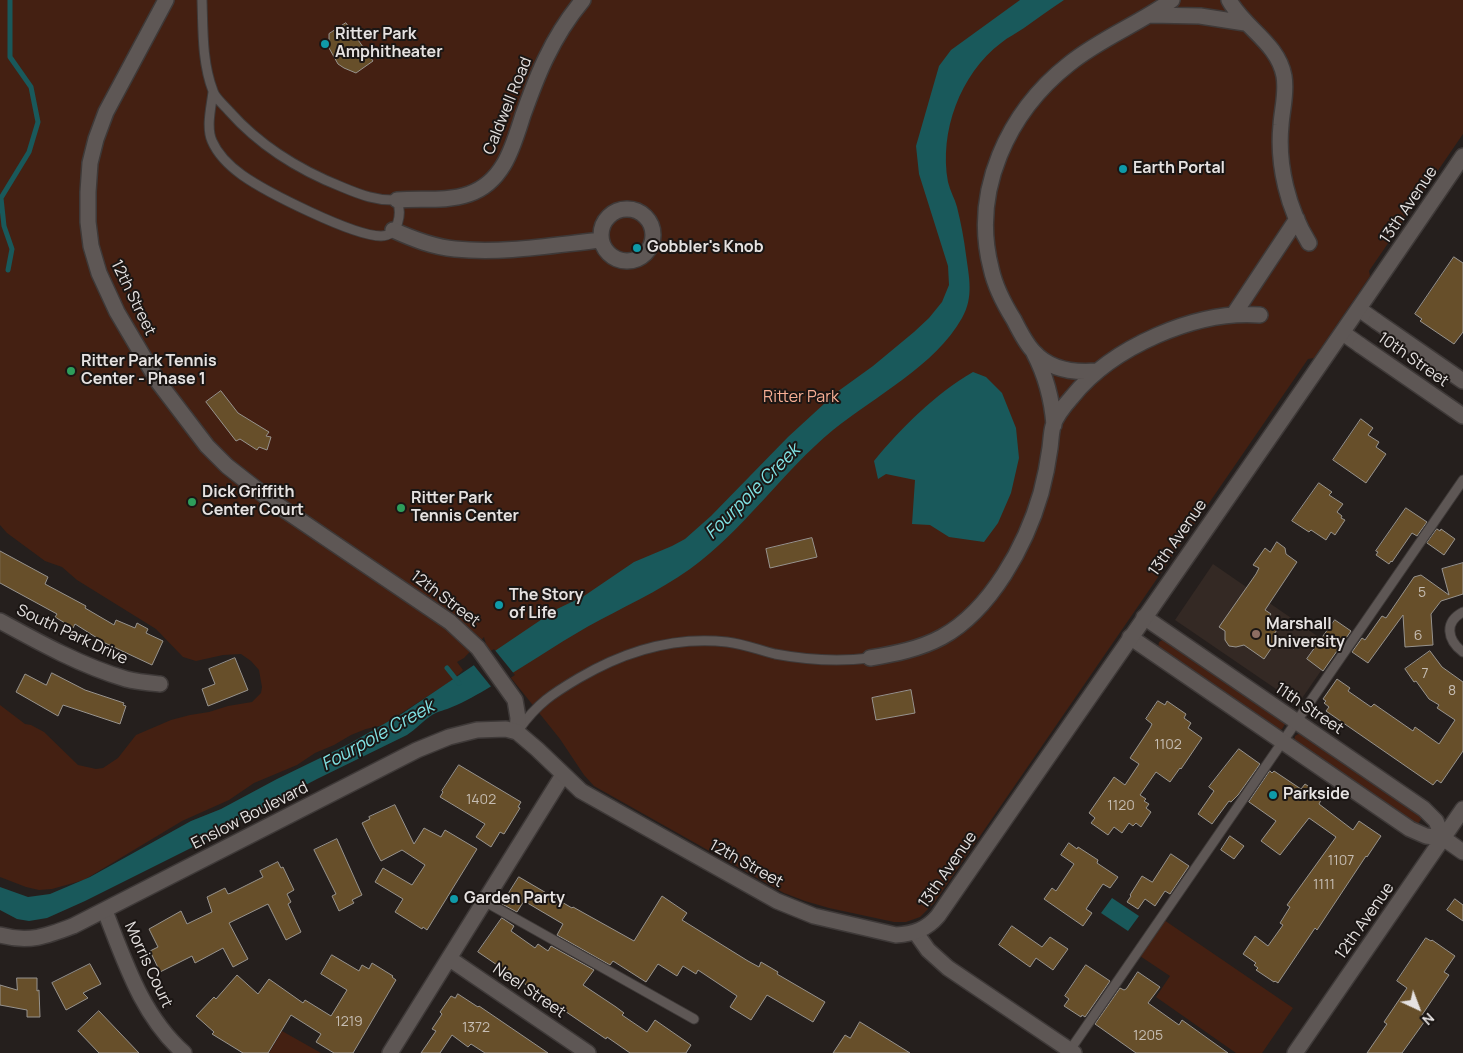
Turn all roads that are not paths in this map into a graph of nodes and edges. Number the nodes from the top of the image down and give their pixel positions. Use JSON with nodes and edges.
{"nodes":[{"id":1,"x":166,"y":0,"type":"edge"},
{"id":2,"x":202,"y":0,"type":"edge"},
{"id":3,"x":583,"y":0,"type":"edge"},
{"id":4,"x":1172,"y":0,"type":"edge"},
{"id":5,"x":1229,"y":0,"type":"edge"},
{"id":6,"x":1148,"y":15,"type":"junction"},
{"id":7,"x":1245,"y":23,"type":"junction"},
{"id":8,"x":213,"y":92,"type":"junction"},
{"id":9,"x":1463,"y":156,"type":"edge"},
{"id":10,"x":397,"y":200,"type":"junction"},
{"id":11,"x":1297,"y":219,"type":"junction"},
{"id":12,"x":393,"y":230,"type":"junction"},
{"id":13,"x":601,"y":240,"type":"dead end"},
{"id":14,"x":1309,"y":243,"type":"dead end"},
{"id":15,"x":1359,"y":310,"type":"junction"},
{"id":16,"x":1234,"y":314,"type":"junction"},
{"id":17,"x":1260,"y":315,"type":"dead end"},
{"id":18,"x":1343,"y":333,"type":"junction"},
{"id":19,"x":1033,"y":352,"type":"junction"},
{"id":20,"x":1097,"y":371,"type":"junction"},
{"id":21,"x":1463,"y":381,"type":"edge"},
{"id":22,"x":1463,"y":416,"type":"edge"},
{"id":23,"x":1054,"y":425,"type":"junction"},
{"id":24,"x":1463,"y":480,"type":"edge"},
{"id":25,"x":1463,"y":612,"type":"edge"},
{"id":26,"x":1144,"y":617,"type":"junction"},
{"id":27,"x":0,"y":621,"type":"edge"},
{"id":28,"x":1130,"y":637,"type":"junction"},
{"id":29,"x":1463,"y":652,"type":"edge"},
{"id":30,"x":870,"y":658,"type":"joint"},
{"id":31,"x":160,"y":684,"type":"dead end"},
{"id":32,"x":1296,"y":721,"type":"junction"},
{"id":33,"x":517,"y":732,"type":"junction"},
{"id":34,"x":1282,"y":741,"type":"junction"},
{"id":35,"x":563,"y":775,"type":"junction"},
{"id":36,"x":1463,"y":809,"type":"edge"},
{"id":37,"x":1443,"y":838,"type":"junction"},
{"id":38,"x":1463,"y":852,"type":"edge"},
{"id":39,"x":484,"y":901,"type":"junction"},
{"id":40,"x":105,"y":911,"type":"junction"},
{"id":41,"x":916,"y":932,"type":"junction"},
{"id":42,"x":0,"y":935,"type":"edge"},
{"id":43,"x":450,"y":959,"type":"junction"},
{"id":44,"x":694,"y":1019,"type":"dead end"},
{"id":45,"x":1072,"y":1051,"type":"edge"},
{"id":46,"x":184,"y":1053,"type":"edge"},
{"id":47,"x":390,"y":1053,"type":"edge"},
{"id":48,"x":588,"y":1053,"type":"edge"},
{"id":49,"x":1295,"y":1053,"type":"edge"}],
"edges":[{"from":1,"to":33,"type":"street","name":"12th Street"},
{"from":2,"to":8,"type":"lane","name":"Caldwell Road"},
{"from":3,"to":10,"type":"street","name":"Caldwell Road"},
{"from":4,"to":6,"type":"street"},
{"from":5,"to":7,"type":"street"},
{"from":6,"to":7,"type":"street"},
{"from":6,"to":19,"type":"street"},
{"from":7,"to":11,"type":"street"},
{"from":8,"to":10,"type":"lane","name":"Caldwell Road"},
{"from":8,"to":12,"type":"lane"},
{"from":9,"to":15,"type":"street","name":"13th Avenue"},
{"from":10,"to":12,"type":"lane"},
{"from":11,"to":14,"type":"street"},
{"from":11,"to":16,"type":"street"},
{"from":12,"to":13,"type":"street"},
{"from":15,"to":18,"type":"street","name":"13th Avenue"},
{"from":15,"to":21,"type":"street","name":"10th Street"},
{"from":16,"to":17,"type":"street"},
{"from":16,"to":20,"type":"street"},
{"from":18,"to":22,"type":"street","name":"10th Street"},
{"from":18,"to":26,"type":"street","name":"13th Avenue"},
{"from":19,"to":20,"type":"street"},
{"from":19,"to":23,"type":"street"},
{"from":20,"to":23,"type":"street"},
{"from":23,"to":30,"type":"street"},
{"from":24,"to":32,"type":"lane"},
{"from":25,"to":29,"type":"lane"},
{"from":26,"to":28,"type":"street","name":"13th Avenue"},
{"from":26,"to":32,"type":"street","name":"11th Street"},
{"from":27,"to":31,"type":"street","name":"South Park Drive"},
{"from":28,"to":34,"type":"street","name":"11th Street"},
{"from":28,"to":41,"type":"street","name":"13th Avenue"},
{"from":30,"to":33,"type":"lane"},
{"from":32,"to":34,"type":"lane"},
{"from":32,"to":37,"type":"street","name":"11th Street"},
{"from":33,"to":35,"type":"street","name":"12th Street"},
{"from":33,"to":40,"type":"street","name":"Enslow Boulevard"},
{"from":34,"to":37,"type":"street","name":"11th Street"},
{"from":34,"to":45,"type":"lane"},
{"from":35,"to":39,"type":"street"},
{"from":35,"to":41,"type":"street","name":"12th Street"},
{"from":36,"to":37,"type":"street","name":"12th Avenue"},
{"from":37,"to":38,"type":"street","name":"11th Street"},
{"from":37,"to":49,"type":"street","name":"12th Avenue"},
{"from":39,"to":43,"type":"street"},
{"from":39,"to":44,"type":"lane"},
{"from":40,"to":42,"type":"street","name":"Enslow Boulevard"},
{"from":40,"to":46,"type":"street","name":"Morris Court"},
{"from":41,"to":45,"type":"street"},
{"from":43,"to":47,"type":"street"},
{"from":43,"to":48,"type":"street","name":"Neel Street"}]}
